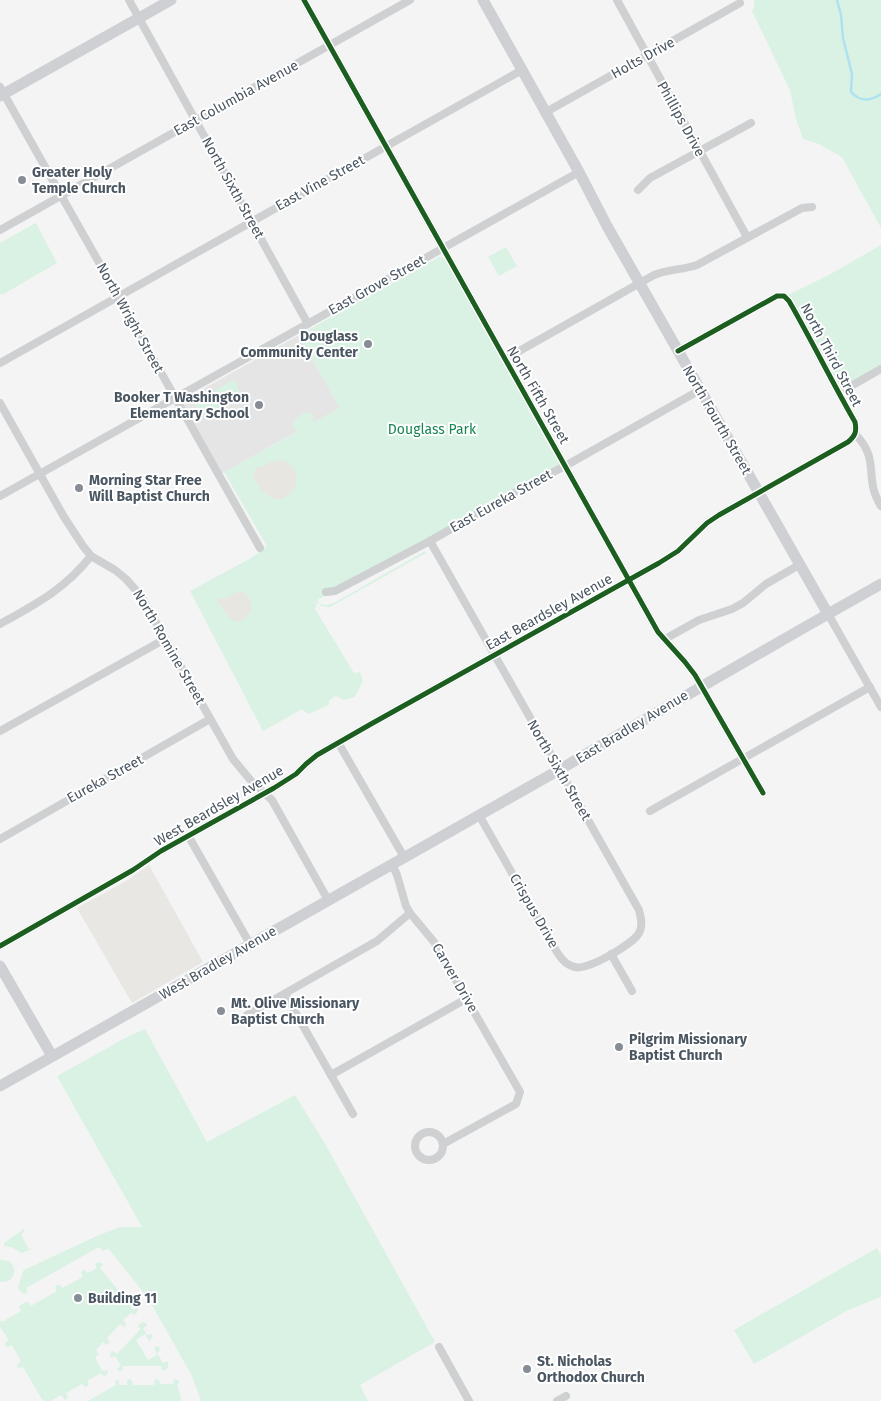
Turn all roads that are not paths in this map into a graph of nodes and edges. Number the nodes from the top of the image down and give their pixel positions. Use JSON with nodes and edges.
{"nodes":[{"id":1,"x":129,"y":0,"type":"edge"},
{"id":2,"x":171,"y":0,"type":"edge"},
{"id":3,"x":304,"y":0,"type":"edge"},
{"id":4,"x":410,"y":0,"type":"edge"},
{"id":5,"x":483,"y":0,"type":"edge"},
{"id":6,"x":617,"y":0,"type":"edge"},
{"id":7,"x":740,"y":3,"type":"dead end"},
{"id":8,"x":139,"y":18,"type":"junction"},
{"id":9,"x":330,"y":45,"type":"junction"},
{"id":10,"x":647,"y":55,"type":"junction"},
{"id":11,"x":522,"y":70,"type":"junction"},
{"id":12,"x":1,"y":92,"type":"edge"},
{"id":13,"x":546,"y":112,"type":"junction"},
{"id":14,"x":196,"y":121,"type":"junction"},
{"id":15,"x":751,"y":123,"type":"dead end"},
{"id":16,"x":386,"y":146,"type":"junction"},
{"id":17,"x":699,"y":151,"type":"junction"},
{"id":18,"x":579,"y":172,"type":"junction"},
{"id":19,"x":638,"y":190,"type":"dead end"},
{"id":20,"x":62,"y":196,"type":"junction"},
{"id":21,"x":812,"y":207,"type":"dead end"},
{"id":22,"x":252,"y":222,"type":"junction"},
{"id":23,"x":0,"y":230,"type":"edge"},
{"id":24,"x":747,"y":237,"type":"junction"},
{"id":25,"x":442,"y":248,"type":"junction"},
{"id":26,"x":639,"y":284,"type":"junction"},
{"id":27,"x":118,"y":297,"type":"junction"},
{"id":28,"x":308,"y":324,"type":"junction"},
{"id":29,"x":678,"y":351,"type":"junction"},
{"id":30,"x":505,"y":359,"type":"junction"},
{"id":31,"x":0,"y":363,"type":"edge"},
{"id":32,"x":881,"y":369,"type":"edge"},
{"id":33,"x":700,"y":390,"type":"junction"},
{"id":34,"x":838,"y":393,"type":"junction"},
{"id":35,"x":175,"y":398,"type":"junction"},
{"id":36,"x":0,"y":403,"type":"edge"},
{"id":37,"x":856,"y":435,"type":"junction"},
{"id":38,"x":878,"y":455,"type":"dead end"},
{"id":39,"x":565,"y":466,"type":"junction"},
{"id":40,"x":880,"y":470,"type":"edge"},
{"id":41,"x":40,"y":474,"type":"junction"},
{"id":42,"x":758,"y":493,"type":"junction"},
{"id":43,"x":0,"y":496,"type":"edge"},
{"id":44,"x":881,"y":506,"type":"edge"},
{"id":45,"x":430,"y":541,"type":"junction"},
{"id":46,"x":260,"y":548,"type":"dead end"},
{"id":47,"x":91,"y":556,"type":"junction"},
{"id":48,"x":800,"y":565,"type":"junction"},
{"id":49,"x":629,"y":580,"type":"junction"},
{"id":50,"x":881,"y":584,"type":"edge"},
{"id":51,"x":326,"y":592,"type":"dead end"},
{"id":52,"x":828,"y":614,"type":"junction"},
{"id":53,"x":0,"y":624,"type":"edge"},
{"id":54,"x":165,"y":639,"type":"junction"},
{"id":55,"x":665,"y":639,"type":"junction"},
{"id":56,"x":494,"y":656,"type":"junction"},
{"id":57,"x":701,"y":686,"type":"junction"},
{"id":58,"x":870,"y":687,"type":"junction"},
{"id":59,"x":881,"y":707,"type":"edge"},
{"id":60,"x":394,"y":713,"type":"joint"},
{"id":61,"x":210,"y":719,"type":"junction"},
{"id":62,"x":0,"y":731,"type":"edge"},
{"id":63,"x":339,"y":744,"type":"junction"},
{"id":64,"x":743,"y":759,"type":"junction"},
{"id":65,"x":559,"y":770,"type":"junction"},
{"id":66,"x":763,"y":793,"type":"dead end"},
{"id":67,"x":264,"y":794,"type":"junction"},
{"id":68,"x":650,"y":811,"type":"dead end"},
{"id":69,"x":479,"y":815,"type":"junction"},
{"id":70,"x":189,"y":836,"type":"junction"},
{"id":71,"x":0,"y":839,"type":"edge"},
{"id":72,"x":435,"y":840,"type":"joint"},
{"id":73,"x":404,"y":857,"type":"junction"},
{"id":74,"x":392,"y":864,"type":"junction"},
{"id":75,"x":328,"y":900,"type":"junction"},
{"id":76,"x":410,"y":913,"type":"junction"},
{"id":77,"x":250,"y":944,"type":"junction"},
{"id":78,"x":0,"y":946,"type":"edge"},
{"id":79,"x":611,"y":954,"type":"junction"},
{"id":80,"x":0,"y":966,"type":"edge"},
{"id":81,"x":632,"y":991,"type":"dead end"},
{"id":82,"x":285,"y":994,"type":"junction"},
{"id":83,"x":466,"y":998,"type":"junction"},
{"id":84,"x":247,"y":1015,"type":"dead end"},
{"id":85,"x":52,"y":1056,"type":"junction"},
{"id":86,"x":331,"y":1075,"type":"junction"},
{"id":87,"x":0,"y":1086,"type":"edge"},
{"id":88,"x":353,"y":1114,"type":"dead end"},
{"id":89,"x":443,"y":1144,"type":"dead end"},
{"id":90,"x":439,"y":1347,"type":"dead end"},
{"id":91,"x":566,"y":1396,"type":"dead end"},
{"id":92,"x":469,"y":1401,"type":"edge"},
{"id":93,"x":557,"y":1401,"type":"edge"}],
"edges":[{"from":1,"to":8,"type":"street","name":"North Sixth Street"},
{"from":2,"to":8,"type":"main road"},
{"from":3,"to":9,"type":"street","name":"North Fifth Street"},
{"from":4,"to":9,"type":"street","name":"East Columbia Avenue"},
{"from":5,"to":11,"type":"main road","name":"North Fourth Street"},
{"from":6,"to":10,"type":"street","name":"Phillips Drive"},
{"from":7,"to":10,"type":"street","name":"Holts Drive"},
{"from":8,"to":12,"type":"main road"},
{"from":8,"to":14,"type":"street","name":"North Sixth Street"},
{"from":9,"to":14,"type":"street","name":"East Columbia Avenue"},
{"from":9,"to":16,"type":"street","name":"North Fifth Street"},
{"from":10,"to":13,"type":"street","name":"Holts Drive"},
{"from":10,"to":17,"type":"street","name":"Phillips Drive"},
{"from":11,"to":13,"type":"main road","name":"North Fourth Street"},
{"from":11,"to":16,"type":"street","name":"East Vine Street"},
{"from":12,"to":20,"type":"street","name":"North Wright Street"},
{"from":13,"to":18,"type":"main road","name":"North Fourth Street"},
{"from":14,"to":20,"type":"street","name":"East Columbia Avenue"},
{"from":14,"to":22,"type":"street","name":"North Sixth Street"},
{"from":15,"to":17,"type":"street"},
{"from":16,"to":22,"type":"street","name":"East Vine Street"},
{"from":16,"to":25,"type":"street","name":"North Fifth Street"},
{"from":17,"to":19,"type":"street"},
{"from":17,"to":24,"type":"street","name":"Phillips Drive"},
{"from":18,"to":25,"type":"street","name":"East Grove Street"},
{"from":18,"to":26,"type":"main road","name":"North Fourth Street"},
{"from":20,"to":23,"type":"street","name":"East Columbia Avenue"},
{"from":20,"to":27,"type":"street","name":"North Wright Street"},
{"from":21,"to":24,"type":"street"},
{"from":22,"to":27,"type":"street","name":"East Vine Street"},
{"from":22,"to":28,"type":"street","name":"North Sixth Street"},
{"from":24,"to":26,"type":"street"},
{"from":25,"to":28,"type":"street","name":"East Grove Street"},
{"from":25,"to":30,"type":"street","name":"North Fifth Street"},
{"from":26,"to":29,"type":"main road","name":"North Fourth Street"},
{"from":26,"to":30,"type":"street"},
{"from":27,"to":31,"type":"street","name":"East Vine Street"},
{"from":27,"to":35,"type":"street","name":"North Wright Street"},
{"from":28,"to":35,"type":"street","name":"East Grove Street"},
{"from":29,"to":33,"type":"main road","name":"North Fourth Street"},
{"from":29,"to":34,"type":"street","name":"North Third Street"},
{"from":30,"to":39,"type":"street","name":"North Fifth Street"},
{"from":32,"to":34,"type":"street"},
{"from":33,"to":39,"type":"street","name":"East Eureka Street"},
{"from":33,"to":42,"type":"main road","name":"North Fourth Street"},
{"from":34,"to":37,"type":"street","name":"North Third Street"},
{"from":35,"to":41,"type":"street","name":"East Grove Street"},
{"from":35,"to":46,"type":"street","name":"North Wright Street"},
{"from":36,"to":41,"type":"street","name":"North Romine Street"},
{"from":37,"to":38,"type":"street"},
{"from":37,"to":42,"type":"street","name":"East Beardsley Avenue"},
{"from":39,"to":45,"type":"street","name":"East Eureka Street"},
{"from":39,"to":49,"type":"street","name":"North Fifth Street"},
{"from":40,"to":44,"type":"street"},
{"from":41,"to":43,"type":"street","name":"East Grove Street"},
{"from":41,"to":47,"type":"street","name":"North Romine Street"},
{"from":42,"to":48,"type":"main road","name":"North Fourth Street"},
{"from":42,"to":49,"type":"street","name":"East Beardsley Avenue"},
{"from":45,"to":51,"type":"street","name":"East Eureka Street"},
{"from":45,"to":56,"type":"street","name":"North Sixth Street"},
{"from":47,"to":53,"type":"street"},
{"from":47,"to":54,"type":"street","name":"North Romine Street"},
{"from":48,"to":52,"type":"main road","name":"North Fourth Street"},
{"from":48,"to":55,"type":"street"},
{"from":49,"to":55,"type":"street","name":"North Fifth Street"},
{"from":49,"to":56,"type":"street","name":"East Beardsley Avenue"},
{"from":50,"to":52,"type":"main road","name":"East Bradley Avenue"},
{"from":52,"to":57,"type":"main road","name":"East Bradley Avenue"},
{"from":52,"to":58,"type":"street","name":"North Fourth Street"},
{"from":54,"to":61,"type":"street","name":"North Romine Street"},
{"from":54,"to":62,"type":"street"},
{"from":55,"to":57,"type":"street","name":"North Fifth Street"},
{"from":56,"to":60,"type":"street","name":"East Beardsley Avenue"},
{"from":56,"to":65,"type":"street","name":"North Sixth Street"},
{"from":57,"to":64,"type":"street","name":"North Fifth Street"},
{"from":57,"to":65,"type":"main road","name":"East Bradley Avenue"},
{"from":58,"to":59,"type":"street","name":"North Fourth Street"},
{"from":58,"to":64,"type":"street"},
{"from":60,"to":63,"type":"street","name":"West Beardsley Avenue"},
{"from":61,"to":67,"type":"street","name":"North Romine Street"},
{"from":61,"to":71,"type":"street","name":"Eureka Street"},
{"from":63,"to":67,"type":"street","name":"West Beardsley Avenue"},
{"from":63,"to":73,"type":"street"},
{"from":64,"to":66,"type":"street","name":"North Fifth Street"},
{"from":64,"to":68,"type":"street"},
{"from":65,"to":69,"type":"main road","name":"East Bradley Avenue"},
{"from":65,"to":79,"type":"street","name":"North Sixth Street"},
{"from":67,"to":70,"type":"street","name":"West Beardsley Avenue"},
{"from":67,"to":75,"type":"street","name":"North Romine Street"},
{"from":69,"to":72,"type":"main road","name":"East Bradley Avenue"},
{"from":69,"to":79,"type":"street","name":"Crispus Drive"},
{"from":70,"to":77,"type":"street"},
{"from":70,"to":78,"type":"street","name":"West Beardsley Avenue"},
{"from":72,"to":73,"type":"main road","name":"West Bradley Avenue"},
{"from":73,"to":74,"type":"main road","name":"West Bradley Avenue"},
{"from":74,"to":75,"type":"main road","name":"West Bradley Avenue"},
{"from":74,"to":76,"type":"street","name":"Carver Drive"},
{"from":75,"to":77,"type":"main road","name":"West Bradley Avenue"},
{"from":76,"to":82,"type":"street"},
{"from":76,"to":83,"type":"street","name":"Carver Drive"},
{"from":77,"to":85,"type":"main road","name":"West Bradley Avenue"},
{"from":79,"to":81,"type":"street"},
{"from":80,"to":85,"type":"main road"},
{"from":82,"to":84,"type":"street"},
{"from":82,"to":86,"type":"street"},
{"from":83,"to":86,"type":"street"},
{"from":83,"to":89,"type":"street","name":"Carver Drive"},
{"from":85,"to":87,"type":"main road","name":"West Bradley Avenue"},
{"from":86,"to":88,"type":"street"},
{"from":90,"to":92,"type":"street"},
{"from":91,"to":93,"type":"street"}]}
